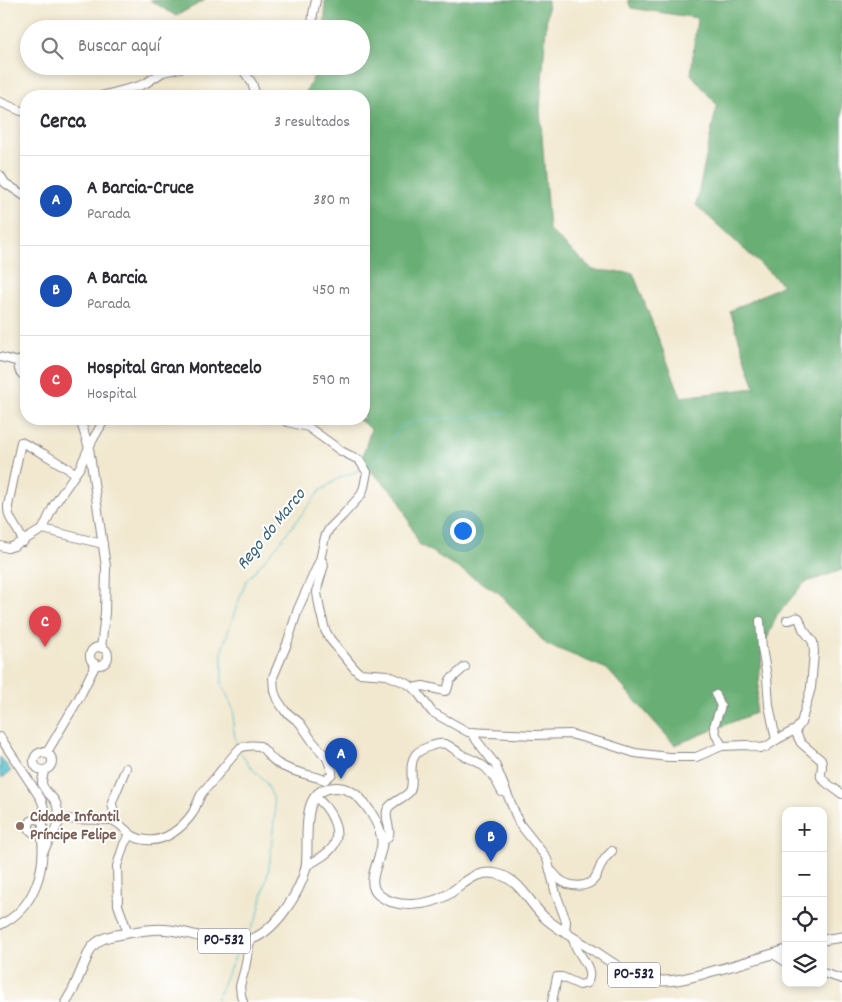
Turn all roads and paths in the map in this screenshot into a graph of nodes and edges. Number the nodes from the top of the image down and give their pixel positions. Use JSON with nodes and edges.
{"nodes":[{"id":1,"x":316,"y":0,"type":"edge"},
{"id":2,"x":313,"y":20,"type":"edge"},
{"id":3,"x":158,"y":75,"type":"edge"},
{"id":4,"x":247,"y":75,"type":"edge"},
{"id":5,"x":139,"y":86,"type":"junction"},
{"id":6,"x":124,"y":90,"type":"edge"},
{"id":7,"x":139,"y":90,"type":"edge"},
{"id":8,"x":254,"y":90,"type":"edge"},
{"id":9,"x":0,"y":102,"type":"edge"},
{"id":10,"x":20,"y":111,"type":"edge"},
{"id":11,"x":0,"y":175,"type":"edge"},
{"id":12,"x":20,"y":193,"type":"edge"},
{"id":13,"x":0,"y":357,"type":"edge"},
{"id":14,"x":19,"y":362,"type":"joint"},
{"id":15,"x":20,"y":373,"type":"edge"},
{"id":16,"x":82,"y":425,"type":"edge"},
{"id":17,"x":101,"y":425,"type":"edge"},
{"id":18,"x":300,"y":425,"type":"edge"},
{"id":19,"x":88,"y":448,"type":"junction"},
{"id":20,"x":74,"y":473,"type":"junction"},
{"id":21,"x":42,"y":530,"type":"junction"},
{"id":22,"x":23,"y":542,"type":"junction"},
{"id":23,"x":103,"y":544,"type":"junction"},
{"id":24,"x":0,"y":546,"type":"edge"},
{"id":25,"x":320,"y":560,"type":"junction"},
{"id":26,"x":787,"y":620,"type":"dead end"},
{"id":27,"x":760,"y":622,"type":"dead end"},
{"id":28,"x":101,"y":648,"type":"junction"},
{"id":29,"x":96,"y":664,"type":"junction"},
{"id":30,"x":465,"y":667,"type":"dead end"},
{"id":31,"x":413,"y":688,"type":"junction"},
{"id":32,"x":716,"y":695,"type":"dead end"},
{"id":33,"x":796,"y":731,"type":"junction"},
{"id":34,"x":472,"y":732,"type":"junction"},
{"id":35,"x":0,"y":737,"type":"edge"},
{"id":36,"x":776,"y":740,"type":"junction"},
{"id":37,"x":722,"y":746,"type":"junction"},
{"id":38,"x":46,"y":754,"type":"junction"},
{"id":39,"x":34,"y":764,"type":"junction"},
{"id":40,"x":126,"y":768,"type":"dead end"},
{"id":41,"x":23,"y":772,"type":"junction"},
{"id":42,"x":44,"y":773,"type":"junction"},
{"id":43,"x":50,"y":794,"type":"junction"},
{"id":44,"x":842,"y":794,"type":"edge"},
{"id":45,"x":315,"y":797,"type":"junction"},
{"id":46,"x":508,"y":798,"type":"junction"},
{"id":47,"x":41,"y":799,"type":"junction"},
{"id":48,"x":34,"y":819,"type":"junction"},
{"id":49,"x":61,"y":819,"type":"junction"},
{"id":50,"x":116,"y":821,"type":"junction"},
{"id":51,"x":42,"y":828,"type":"junction"},
{"id":52,"x":33,"y":833,"type":"junction"},
{"id":53,"x":130,"y":835,"type":"junction"},
{"id":54,"x":382,"y":842,"type":"junction"},
{"id":55,"x":43,"y":849,"type":"junction"},
{"id":56,"x":612,"y":851,"type":"dead end"},
{"id":57,"x":306,"y":866,"type":"junction"},
{"id":58,"x":550,"y":870,"type":"junction"},
{"id":59,"x":0,"y":925,"type":"edge"},
{"id":60,"x":128,"y":933,"type":"junction"},
{"id":61,"x":569,"y":934,"type":"junction"},
{"id":62,"x":842,"y":937,"type":"edge"},
{"id":63,"x":827,"y":939,"type":"edge"},
{"id":64,"x":250,"y":940,"type":"junction"},
{"id":65,"x":782,"y":951,"type":"edge"},
{"id":66,"x":773,"y":954,"type":"junction"},
{"id":67,"x":782,"y":960,"type":"edge"},
{"id":68,"x":827,"y":974,"type":"edge"},
{"id":69,"x":842,"y":979,"type":"edge"},
{"id":70,"x":66,"y":1002,"type":"edge"},
{"id":71,"x":243,"y":1002,"type":"edge"},
{"id":72,"x":552,"y":1002,"type":"edge"}],
"edges":[{"from":1,"to":2,"type":"street"},
{"from":3,"to":5,"type":"street"},
{"from":4,"to":8,"type":"street"},
{"from":5,"to":6,"type":"street"},
{"from":5,"to":7,"type":"street"},
{"from":9,"to":10,"type":"street"},
{"from":11,"to":12,"type":"street"},
{"from":13,"to":14,"type":"street"},
{"from":14,"to":15,"type":"street"},
{"from":16,"to":19,"type":"street"},
{"from":17,"to":19,"type":"street"},
{"from":18,"to":25,"type":"street"},
{"from":19,"to":20,"type":"street"},
{"from":19,"to":23,"type":"street"},
{"from":20,"to":21,"type":"street"},
{"from":20,"to":22,"type":"street"},
{"from":21,"to":22,"type":"street"},
{"from":21,"to":23,"type":"street"},
{"from":22,"to":24,"type":"street"},
{"from":23,"to":28,"type":"street"},
{"from":25,"to":31,"type":"street"},
{"from":25,"to":53,"type":"street"},
{"from":26,"to":33,"type":"street"},
{"from":27,"to":36,"type":"street"},
{"from":28,"to":29,"type":"street"},
{"from":28,"to":29,"type":"street"},
{"from":29,"to":38,"type":"street"},
{"from":30,"to":31,"type":"street"},
{"from":31,"to":34,"type":"street"},
{"from":32,"to":37,"type":"street"},
{"from":33,"to":36,"type":"street"},
{"from":33,"to":44,"type":"street"},
{"from":34,"to":37,"type":"street"},
{"from":34,"to":46,"type":"street"},
{"from":35,"to":41,"type":"street"},
{"from":36,"to":37,"type":"street"},
{"from":38,"to":39,"type":"street"},
{"from":38,"to":42,"type":"street"},
{"from":39,"to":41,"type":"street"},
{"from":39,"to":42,"type":"street"},
{"from":40,"to":50,"type":"street"},
{"from":41,"to":47,"type":"street"},
{"from":42,"to":43,"type":"street"},
{"from":42,"to":47,"type":"street"},
{"from":43,"to":47,"type":"street"},
{"from":43,"to":49,"type":"street"},
{"from":45,"to":54,"type":"main road"},
{"from":45,"to":57,"type":"main road","number":"PO-532"},
{"from":45,"to":57,"type":"street"},
{"from":46,"to":54,"type":"street"},
{"from":46,"to":58,"type":"street"},
{"from":47,"to":48,"type":"street"},
{"from":47,"to":51,"type":"street"},
{"from":48,"to":51,"type":"street"},
{"from":48,"to":52,"type":"street"},
{"from":49,"to":50,"type":"street"},
{"from":49,"to":55,"type":"street"},
{"from":50,"to":53,"type":"street"},
{"from":51,"to":52,"type":"street"},
{"from":51,"to":55,"type":"street"},
{"from":52,"to":55,"type":"street"},
{"from":53,"to":60,"type":"street"},
{"from":54,"to":61,"type":"main road","number":"PO-532"},
{"from":55,"to":59,"type":"street"},
{"from":56,"to":58,"type":"street"},
{"from":57,"to":64,"type":"main road","number":"PO-532"},
{"from":58,"to":61,"type":"street"},
{"from":60,"to":64,"type":"main road","number":"PO-532"},
{"from":60,"to":70,"type":"main road","number":"PO-532"},
{"from":61,"to":66,"type":"main road","number":"PO-532"},
{"from":61,"to":72,"type":"street"},
{"from":62,"to":63,"type":"main road"},
{"from":64,"to":71,"type":"street"},
{"from":65,"to":66,"type":"main road","number":"PO-532"},
{"from":66,"to":67,"type":"street"},
{"from":68,"to":69,"type":"street"}]}
